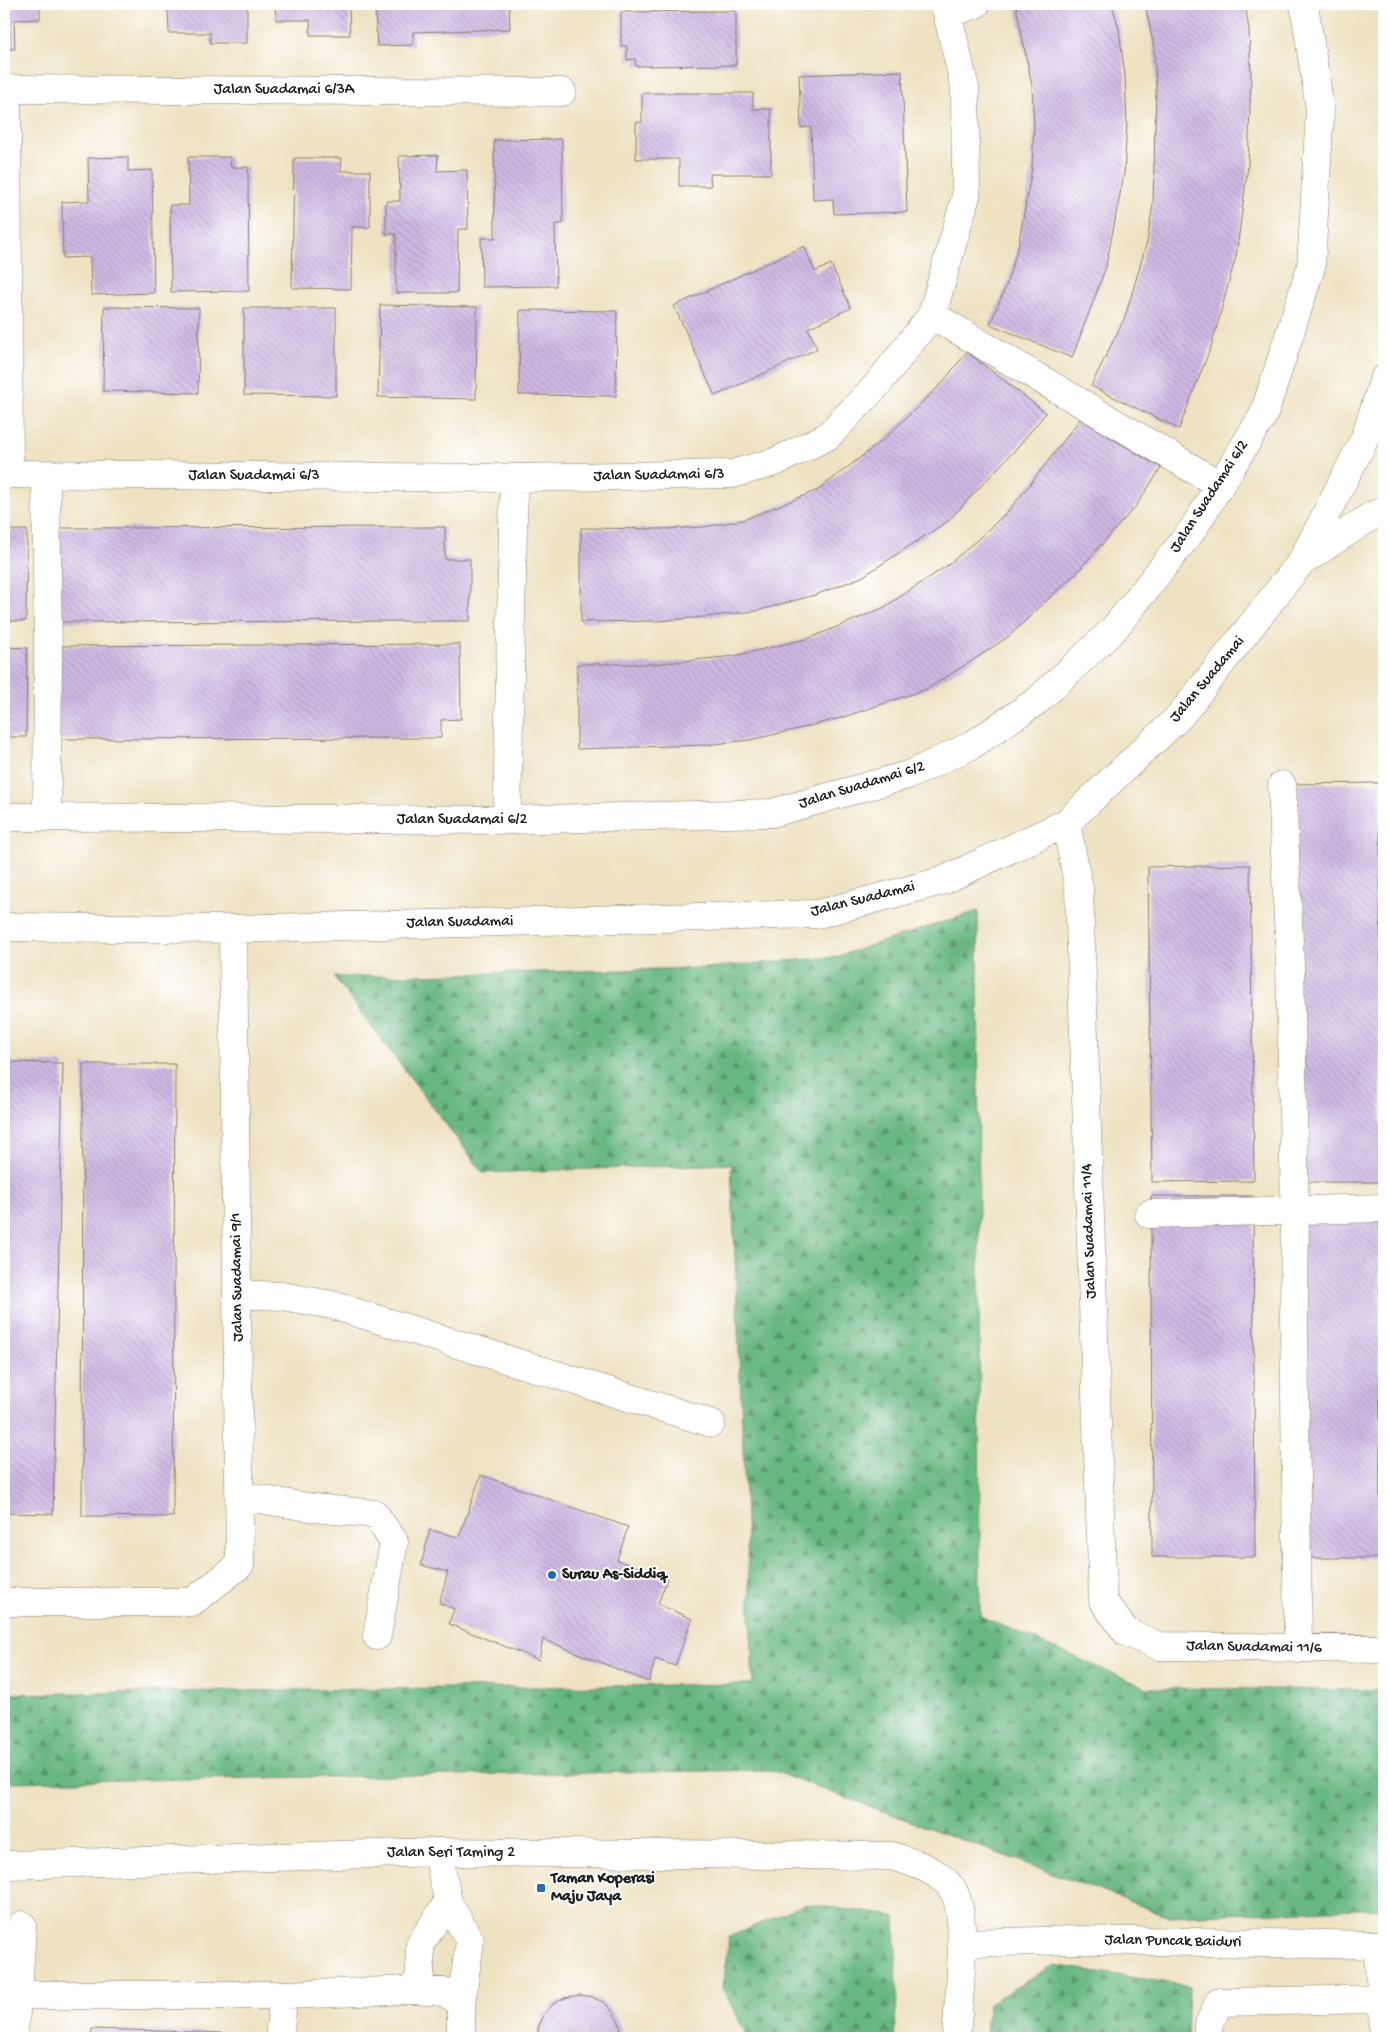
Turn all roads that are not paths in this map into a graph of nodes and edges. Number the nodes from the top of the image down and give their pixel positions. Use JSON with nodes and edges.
{"nodes":[{"id":1,"x":976,"y":4,"type":"edge"},
{"id":2,"x":1304,"y":4,"type":"edge"},
{"id":3,"x":947,"y":9,"type":"edge"},
{"id":4,"x":6,"y":89,"type":"edge"},
{"id":5,"x":562,"y":92,"type":"dead end"},
{"id":6,"x":932,"y":315,"type":"junction"},
{"id":7,"x":1384,"y":379,"type":"edge"},
{"id":8,"x":1374,"y":442,"type":"edge"},
{"id":9,"x":6,"y":474,"type":"edge"},
{"id":10,"x":46,"y":475,"type":"junction"},
{"id":11,"x":514,"y":478,"type":"junction"},
{"id":12,"x":1220,"y":484,"type":"junction"},
{"id":13,"x":1384,"y":511,"type":"edge"},
{"id":14,"x":1302,"y":561,"type":"junction"},
{"id":15,"x":1282,"y":785,"type":"dead end"},
{"id":16,"x":4,"y":817,"type":"edge"},
{"id":17,"x":47,"y":818,"type":"junction"},
{"id":18,"x":507,"y":820,"type":"junction"},
{"id":19,"x":1066,"y":823,"type":"junction"},
{"id":20,"x":4,"y":927,"type":"edge"},
{"id":21,"x":233,"y":929,"type":"junction"},
{"id":22,"x":1384,"y":1208,"type":"edge"},
{"id":23,"x":1295,"y":1209,"type":"junction"},
{"id":24,"x":1149,"y":1214,"type":"dead end"},
{"id":25,"x":238,"y":1294,"type":"junction"},
{"id":26,"x":711,"y":1423,"type":"dead end"},
{"id":27,"x":241,"y":1496,"type":"junction"},
{"id":28,"x":4,"y":1602,"type":"edge"},
{"id":29,"x":1126,"y":1632,"type":"joint"},
{"id":30,"x":377,"y":1636,"type":"dead end"},
{"id":31,"x":1298,"y":1649,"type":"junction"},
{"id":32,"x":1384,"y":1649,"type":"edge"},
{"id":33,"x":438,"y":1852,"type":"junction"},
{"id":34,"x":6,"y":1865,"type":"edge"},
{"id":35,"x":448,"y":1902,"type":"junction"},
{"id":36,"x":22,"y":1925,"type":"dead end"},
{"id":37,"x":961,"y":1943,"type":"junction"},
{"id":38,"x":1381,"y":1946,"type":"edge"},
{"id":39,"x":413,"y":1990,"type":"junction"},
{"id":40,"x":11,"y":1995,"type":"edge"},
{"id":41,"x":284,"y":1995,"type":"junction"},
{"id":42,"x":1382,"y":1999,"type":"junction"},
{"id":43,"x":461,"y":2003,"type":"junction"},
{"id":44,"x":13,"y":2038,"type":"edge"},
{"id":45,"x":279,"y":2038,"type":"edge"},
{"id":46,"x":461,"y":2038,"type":"edge"},
{"id":47,"x":956,"y":2038,"type":"edge"},
{"id":48,"x":1208,"y":2038,"type":"edge"},
{"id":49,"x":1383,"y":2038,"type":"edge"}],
"edges":[{"from":1,"to":3,"type":"street"},
{"from":2,"to":12,"type":"street","name":"Jalan Suadamai 6/2"},
{"from":3,"to":6,"type":"street","name":"Jalan Suadamai 6/3"},
{"from":4,"to":5,"type":"street","name":"Jalan Suadamai 6/3A"},
{"from":4,"to":9,"type":"street","name":"Jalan Suadamai 6/3A"},
{"from":6,"to":11,"type":"street","name":"Jalan Suadamai 6/3"},
{"from":6,"to":12,"type":"street"},
{"from":7,"to":8,"type":"street","name":"Jalan Suadamai"},
{"from":8,"to":14,"type":"street","name":"Jalan Suadamai"},
{"from":9,"to":10,"type":"street","name":"Jalan Suadamai 6/3"},
{"from":10,"to":11,"type":"street","name":"Jalan Suadamai 6/3"},
{"from":10,"to":17,"type":"street"},
{"from":11,"to":18,"type":"street"},
{"from":12,"to":18,"type":"street","name":"Jalan Suadamai 6/2"},
{"from":13,"to":14,"type":"street"},
{"from":14,"to":19,"type":"street","name":"Jalan Suadamai"},
{"from":15,"to":23,"type":"street"},
{"from":16,"to":17,"type":"street","name":"Jalan Suadamai 6/2"},
{"from":17,"to":18,"type":"street","name":"Jalan Suadamai 6/2"},
{"from":19,"to":21,"type":"street","name":"Jalan Suadamai"},
{"from":19,"to":29,"type":"street","name":"Jalan Suadamai 11/4"},
{"from":20,"to":21,"type":"street","name":"Jalan Suadamai"},
{"from":21,"to":25,"type":"street","name":"Jalan Suadamai 9/1"},
{"from":22,"to":23,"type":"street"},
{"from":23,"to":24,"type":"street"},
{"from":23,"to":31,"type":"street"},
{"from":25,"to":26,"type":"street"},
{"from":25,"to":27,"type":"street","name":"Jalan Suadamai 9/1"},
{"from":27,"to":28,"type":"street","name":"Jalan Suadamai 9/1"},
{"from":27,"to":30,"type":"street"},
{"from":29,"to":31,"type":"street","name":"Jalan Suadamai 11/6"},
{"from":31,"to":32,"type":"street","name":"Jalan Suadamai 11/6"},
{"from":33,"to":34,"type":"street","name":"Jalan Seri Taming 2"},
{"from":33,"to":35,"type":"street"},
{"from":33,"to":37,"type":"street","name":"Jalan Seri Taming 2"},
{"from":35,"to":39,"type":"street"},
{"from":35,"to":43,"type":"street"},
{"from":36,"to":40,"type":"street"},
{"from":37,"to":38,"type":"street","name":"Jalan Puncak Baiduri"},
{"from":37,"to":47,"type":"street","name":"Jalan Seri Taming 2"},
{"from":38,"to":42,"type":"street"},
{"from":39,"to":41,"type":"street"},
{"from":39,"to":43,"type":"street"},
{"from":40,"to":41,"type":"street"},
{"from":40,"to":44,"type":"street"},
{"from":41,"to":45,"type":"street"},
{"from":42,"to":48,"type":"street"},
{"from":42,"to":49,"type":"street"},
{"from":43,"to":46,"type":"street"}]}
